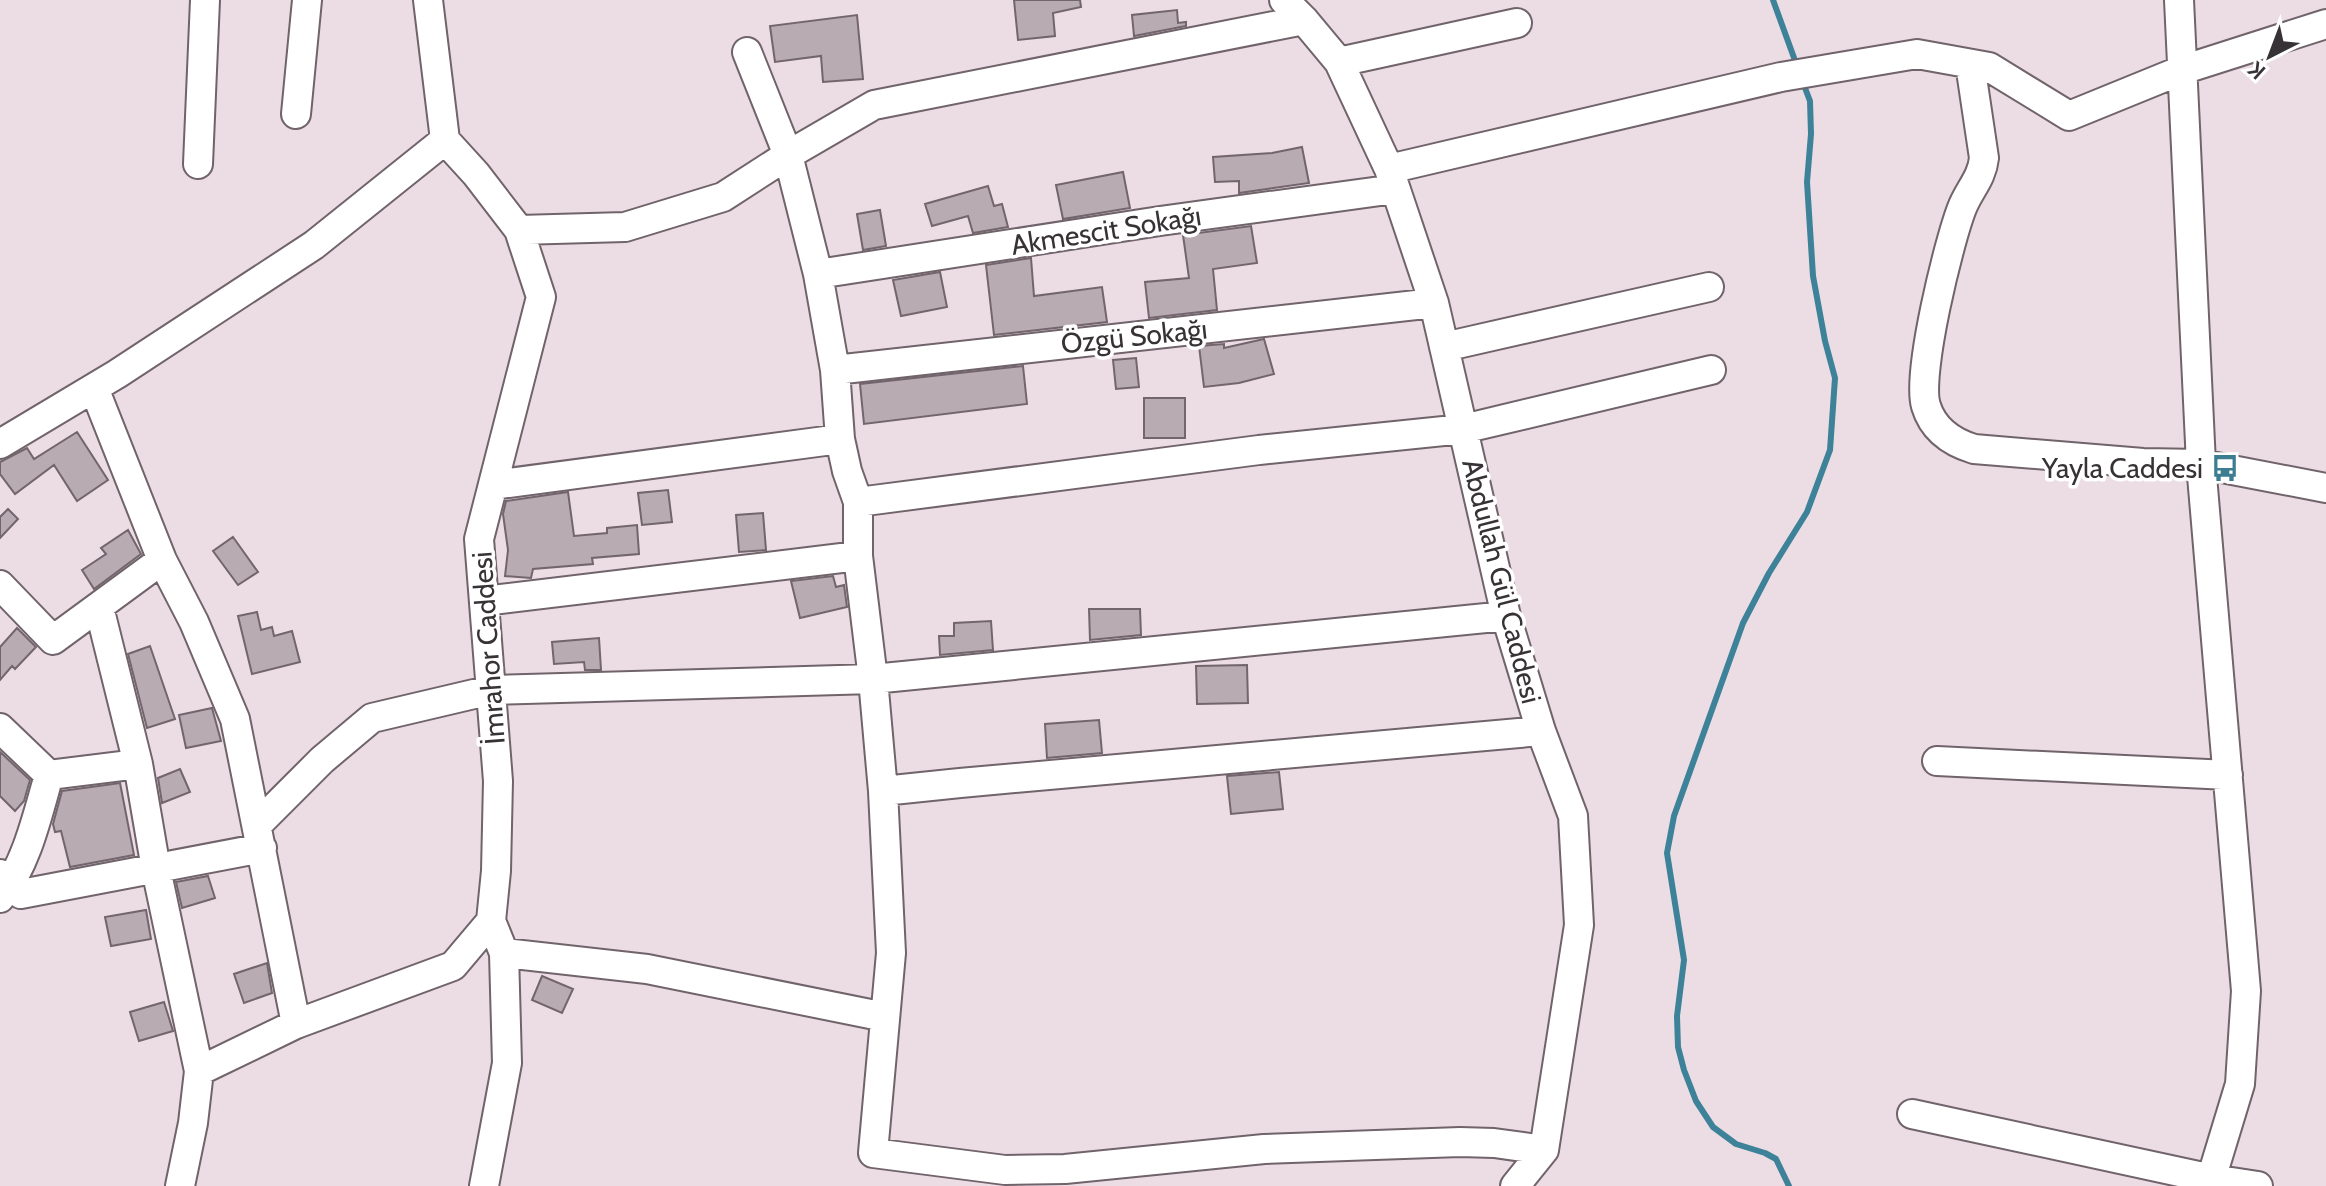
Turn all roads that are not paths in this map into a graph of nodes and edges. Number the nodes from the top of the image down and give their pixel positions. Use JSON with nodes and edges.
{"nodes":[{"id":1,"x":205,"y":0,"type":"edge"},
{"id":2,"x":307,"y":0,"type":"edge"},
{"id":3,"x":428,"y":0,"type":"edge"},
{"id":4,"x":2179,"y":0,"type":"edge"},
{"id":5,"x":1294,"y":10,"type":"edge"},
{"id":6,"x":1517,"y":23,"type":"dead end"},
{"id":7,"x":2326,"y":24,"type":"edge"},
{"id":8,"x":747,"y":52,"type":"dead end"},
{"id":9,"x":1339,"y":62,"type":"junction"},
{"id":10,"x":1970,"y":64,"type":"junction"},
{"id":11,"x":2182,"y":70,"type":"junction"},
{"id":12,"x":296,"y":114,"type":"dead end"},
{"id":13,"x":445,"y":140,"type":"junction"},
{"id":14,"x":788,"y":155,"type":"junction"},
{"id":15,"x":198,"y":164,"type":"dead end"},
{"id":16,"x":1392,"y":179,"type":"junction"},
{"id":17,"x":519,"y":230,"type":"junction"},
{"id":18,"x":818,"y":274,"type":"junction"},
{"id":19,"x":1709,"y":287,"type":"dead end"},
{"id":20,"x":1434,"y":303,"type":"junction"},
{"id":21,"x":1444,"y":347,"type":"junction"},
{"id":22,"x":835,"y":370,"type":"junction"},
{"id":23,"x":1711,"y":370,"type":"dead end"},
{"id":24,"x":94,"y":388,"type":"junction"},
{"id":25,"x":1463,"y":429,"type":"junction"},
{"id":26,"x":840,"y":439,"type":"junction"},
{"id":27,"x":0,"y":444,"type":"edge"},
{"id":28,"x":2201,"y":464,"type":"junction"},
{"id":29,"x":493,"y":485,"type":"junction"},
{"id":30,"x":2326,"y":488,"type":"edge"},
{"id":31,"x":858,"y":502,"type":"junction"},
{"id":32,"x":858,"y":556,"type":"junction"},
{"id":33,"x":162,"y":560,"type":"junction"},
{"id":34,"x":0,"y":585,"type":"edge"},
{"id":35,"x":484,"y":601,"type":"junction"},
{"id":36,"x":99,"y":607,"type":"junction"},
{"id":37,"x":1506,"y":616,"type":"junction"},
{"id":38,"x":873,"y":679,"type":"junction"},
{"id":39,"x":491,"y":690,"type":"junction"},
{"id":40,"x":0,"y":728,"type":"edge"},
{"id":41,"x":1541,"y":731,"type":"junction"},
{"id":42,"x":1937,"y":761,"type":"dead end"},
{"id":43,"x":138,"y":764,"type":"junction"},
{"id":44,"x":49,"y":775,"type":"junction"},
{"id":45,"x":2228,"y":775,"type":"junction"},
{"id":46,"x":883,"y":791,"type":"junction"},
{"id":47,"x":259,"y":836,"type":"junction"},
{"id":48,"x":156,"y":869,"type":"junction"},
{"id":49,"x":4,"y":886,"type":"edge"},
{"id":50,"x":491,"y":921,"type":"junction"},
{"id":51,"x":504,"y":953,"type":"junction"},
{"id":52,"x":885,"y":1017,"type":"junction"},
{"id":53,"x":296,"y":1024,"type":"junction"},
{"id":54,"x":199,"y":1071,"type":"junction"},
{"id":55,"x":1912,"y":1114,"type":"dead end"},
{"id":56,"x":1544,"y":1150,"type":"junction"},
{"id":57,"x":2210,"y":1182,"type":"edge"},
{"id":58,"x":180,"y":1186,"type":"edge"},
{"id":59,"x":484,"y":1186,"type":"edge"},
{"id":60,"x":1515,"y":1186,"type":"edge"},
{"id":61,"x":2258,"y":1186,"type":"edge"}],
"edges":[{"from":1,"to":15,"type":"street"},
{"from":2,"to":12,"type":"street"},
{"from":3,"to":13,"type":"street"},
{"from":4,"to":11,"type":"street"},
{"from":5,"to":9,"type":"street","name":"Abdullah Gül Caddesi"},
{"from":5,"to":14,"type":"street"},
{"from":6,"to":9,"type":"street"},
{"from":7,"to":11,"type":"street"},
{"from":8,"to":14,"type":"street"},
{"from":9,"to":16,"type":"street","name":"Abdullah Gül Caddesi"},
{"from":10,"to":11,"type":"street","name":"Akmescit Sokağı"},
{"from":10,"to":16,"type":"street","name":"Akmescit Sokağı"},
{"from":10,"to":28,"type":"street"},
{"from":11,"to":28,"type":"street"},
{"from":13,"to":17,"type":"street","name":"İmrahor Caddesi"},
{"from":13,"to":24,"type":"street"},
{"from":14,"to":17,"type":"street"},
{"from":14,"to":18,"type":"street"},
{"from":16,"to":18,"type":"street","name":"Akmescit Sokağı"},
{"from":16,"to":20,"type":"street","name":"Abdullah Gül Caddesi"},
{"from":17,"to":29,"type":"street","name":"İmrahor Caddesi"},
{"from":18,"to":22,"type":"street"},
{"from":19,"to":21,"type":"street"},
{"from":20,"to":21,"type":"street","name":"Abdullah Gül Caddesi"},
{"from":20,"to":22,"type":"street","name":"Özgü Sokağı"},
{"from":21,"to":25,"type":"street","name":"Abdullah Gül Caddesi"},
{"from":22,"to":26,"type":"street"},
{"from":23,"to":25,"type":"street"},
{"from":24,"to":27,"type":"street"},
{"from":24,"to":33,"type":"street"},
{"from":25,"to":31,"type":"street"},
{"from":25,"to":37,"type":"street","name":"Abdullah Gül Caddesi"},
{"from":26,"to":29,"type":"street"},
{"from":26,"to":31,"type":"street"},
{"from":28,"to":30,"type":"street"},
{"from":28,"to":45,"type":"street"},
{"from":29,"to":35,"type":"street","name":"İmrahor Caddesi"},
{"from":31,"to":32,"type":"street"},
{"from":32,"to":35,"type":"street"},
{"from":32,"to":38,"type":"street"},
{"from":33,"to":36,"type":"street"},
{"from":33,"to":47,"type":"street"},
{"from":34,"to":36,"type":"street"},
{"from":35,"to":39,"type":"street","name":"İmrahor Caddesi"},
{"from":36,"to":43,"type":"street"},
{"from":37,"to":38,"type":"street"},
{"from":37,"to":41,"type":"street","name":"Abdullah Gül Caddesi"},
{"from":38,"to":39,"type":"street"},
{"from":38,"to":46,"type":"street"},
{"from":39,"to":47,"type":"street"},
{"from":39,"to":50,"type":"street","name":"İmrahor Caddesi"},
{"from":40,"to":44,"type":"street"},
{"from":41,"to":46,"type":"street"},
{"from":41,"to":56,"type":"street","name":"Abdullah Gül Caddesi"},
{"from":42,"to":45,"type":"street"},
{"from":43,"to":44,"type":"street"},
{"from":43,"to":48,"type":"street"},
{"from":44,"to":49,"type":"street"},
{"from":45,"to":57,"type":"street"},
{"from":46,"to":52,"type":"street"},
{"from":47,"to":48,"type":"street"},
{"from":47,"to":53,"type":"street"},
{"from":48,"to":49,"type":"street"},
{"from":48,"to":54,"type":"street"},
{"from":50,"to":51,"type":"street","name":"İmrahor Caddesi"},
{"from":50,"to":53,"type":"street"},
{"from":51,"to":52,"type":"street"},
{"from":51,"to":59,"type":"street","name":"İmrahor Caddesi"},
{"from":52,"to":56,"type":"street"},
{"from":53,"to":54,"type":"street"},
{"from":54,"to":58,"type":"street"},
{"from":55,"to":57,"type":"street"},
{"from":56,"to":60,"type":"street"},
{"from":57,"to":61,"type":"street"}]}
